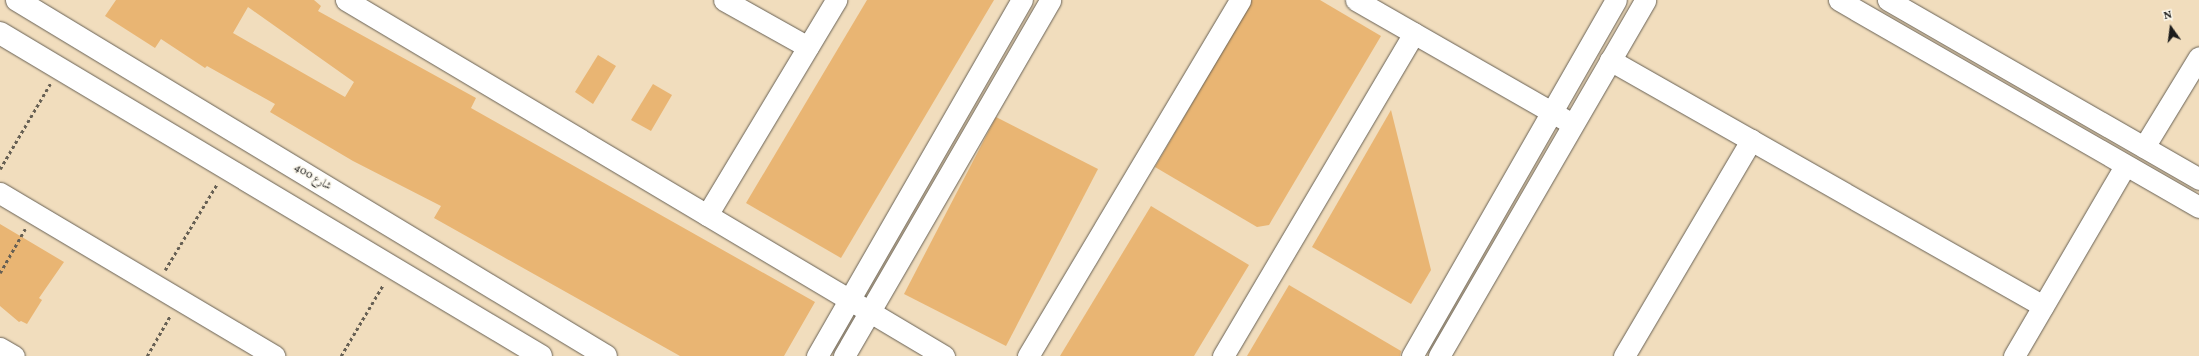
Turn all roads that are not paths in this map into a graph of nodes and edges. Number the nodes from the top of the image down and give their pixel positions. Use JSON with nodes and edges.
{"nodes":[{"id":1,"x":18,"y":0,"type":"edge"},
{"id":2,"x":346,"y":0,"type":"edge"},
{"id":3,"x":724,"y":0,"type":"edge"},
{"id":4,"x":836,"y":0,"type":"edge"},
{"id":5,"x":1022,"y":0,"type":"edge"},
{"id":6,"x":1050,"y":0,"type":"edge"},
{"id":7,"x":1240,"y":0,"type":"edge"},
{"id":8,"x":1356,"y":0,"type":"edge"},
{"id":9,"x":1616,"y":0,"type":"edge"},
{"id":10,"x":1645,"y":0,"type":"edge"},
{"id":11,"x":1839,"y":0,"type":"edge"},
{"id":12,"x":1888,"y":0,"type":"edge"},
{"id":13,"x":0,"y":33,"type":"edge"},
{"id":14,"x":1414,"y":33,"type":"junction"},
{"id":15,"x":808,"y":47,"type":"junction"},
{"id":16,"x":2199,"y":57,"type":"edge"},
{"id":17,"x":1610,"y":60,"type":"junction"},
{"id":18,"x":1552,"y":112,"type":"junction"},
{"id":19,"x":1573,"y":124,"type":"junction"},
{"id":20,"x":1751,"y":140,"type":"junction"},
{"id":21,"x":2144,"y":147,"type":"junction"},
{"id":22,"x":2125,"y":166,"type":"junction"},
{"id":23,"x":2199,"y":179,"type":"edge"},
{"id":24,"x":0,"y":193,"type":"edge"},
{"id":25,"x":2199,"y":208,"type":"edge"},
{"id":26,"x":707,"y":215,"type":"junction"},
{"id":27,"x":850,"y":300,"type":"junction"},
{"id":28,"x":2043,"y":306,"type":"junction"},
{"id":29,"x":870,"y":312,"type":"junction"},
{"id":30,"x":0,"y":348,"type":"edge"},
{"id":31,"x":14,"y":356,"type":"edge"},
{"id":32,"x":274,"y":356,"type":"edge"},
{"id":33,"x":541,"y":356,"type":"edge"},
{"id":34,"x":606,"y":356,"type":"edge"},
{"id":35,"x":817,"y":356,"type":"edge"},
{"id":36,"x":844,"y":356,"type":"edge"},
{"id":37,"x":944,"y":356,"type":"edge"},
{"id":38,"x":1028,"y":356,"type":"edge"},
{"id":39,"x":1223,"y":356,"type":"edge"},
{"id":40,"x":1412,"y":356,"type":"edge"},
{"id":41,"x":1439,"y":356,"type":"edge"},
{"id":42,"x":1624,"y":356,"type":"edge"},
{"id":43,"x":2014,"y":356,"type":"edge"}],
"edges":[{"from":1,"to":34,"type":"street","name":"شارع 400"},
{"from":2,"to":26,"type":"street"},
{"from":3,"to":15,"type":"street"},
{"from":4,"to":15,"type":"street"},
{"from":5,"to":27,"type":"street"},
{"from":6,"to":29,"type":"street"},
{"from":7,"to":38,"type":"street"},
{"from":8,"to":14,"type":"street"},
{"from":9,"to":18,"type":"street"},
{"from":10,"to":17,"type":"street"},
{"from":11,"to":22,"type":"street"},
{"from":12,"to":21,"type":"street"},
{"from":13,"to":33,"type":"street"},
{"from":14,"to":18,"type":"street"},
{"from":14,"to":39,"type":"street"},
{"from":15,"to":26,"type":"street"},
{"from":16,"to":21,"type":"street"},
{"from":17,"to":19,"type":"street"},
{"from":17,"to":20,"type":"street"},
{"from":18,"to":19,"type":"street"},
{"from":18,"to":40,"type":"street"},
{"from":19,"to":41,"type":"street"},
{"from":20,"to":28,"type":"street"},
{"from":20,"to":42,"type":"street"},
{"from":21,"to":23,"type":"street"},
{"from":22,"to":25,"type":"street"},
{"from":22,"to":28,"type":"street"},
{"from":24,"to":32,"type":"street"},
{"from":26,"to":27,"type":"street"},
{"from":27,"to":29,"type":"street"},
{"from":27,"to":35,"type":"street"},
{"from":28,"to":43,"type":"street"},
{"from":29,"to":36,"type":"street"},
{"from":29,"to":37,"type":"street"},
{"from":30,"to":31,"type":"street"}]}
